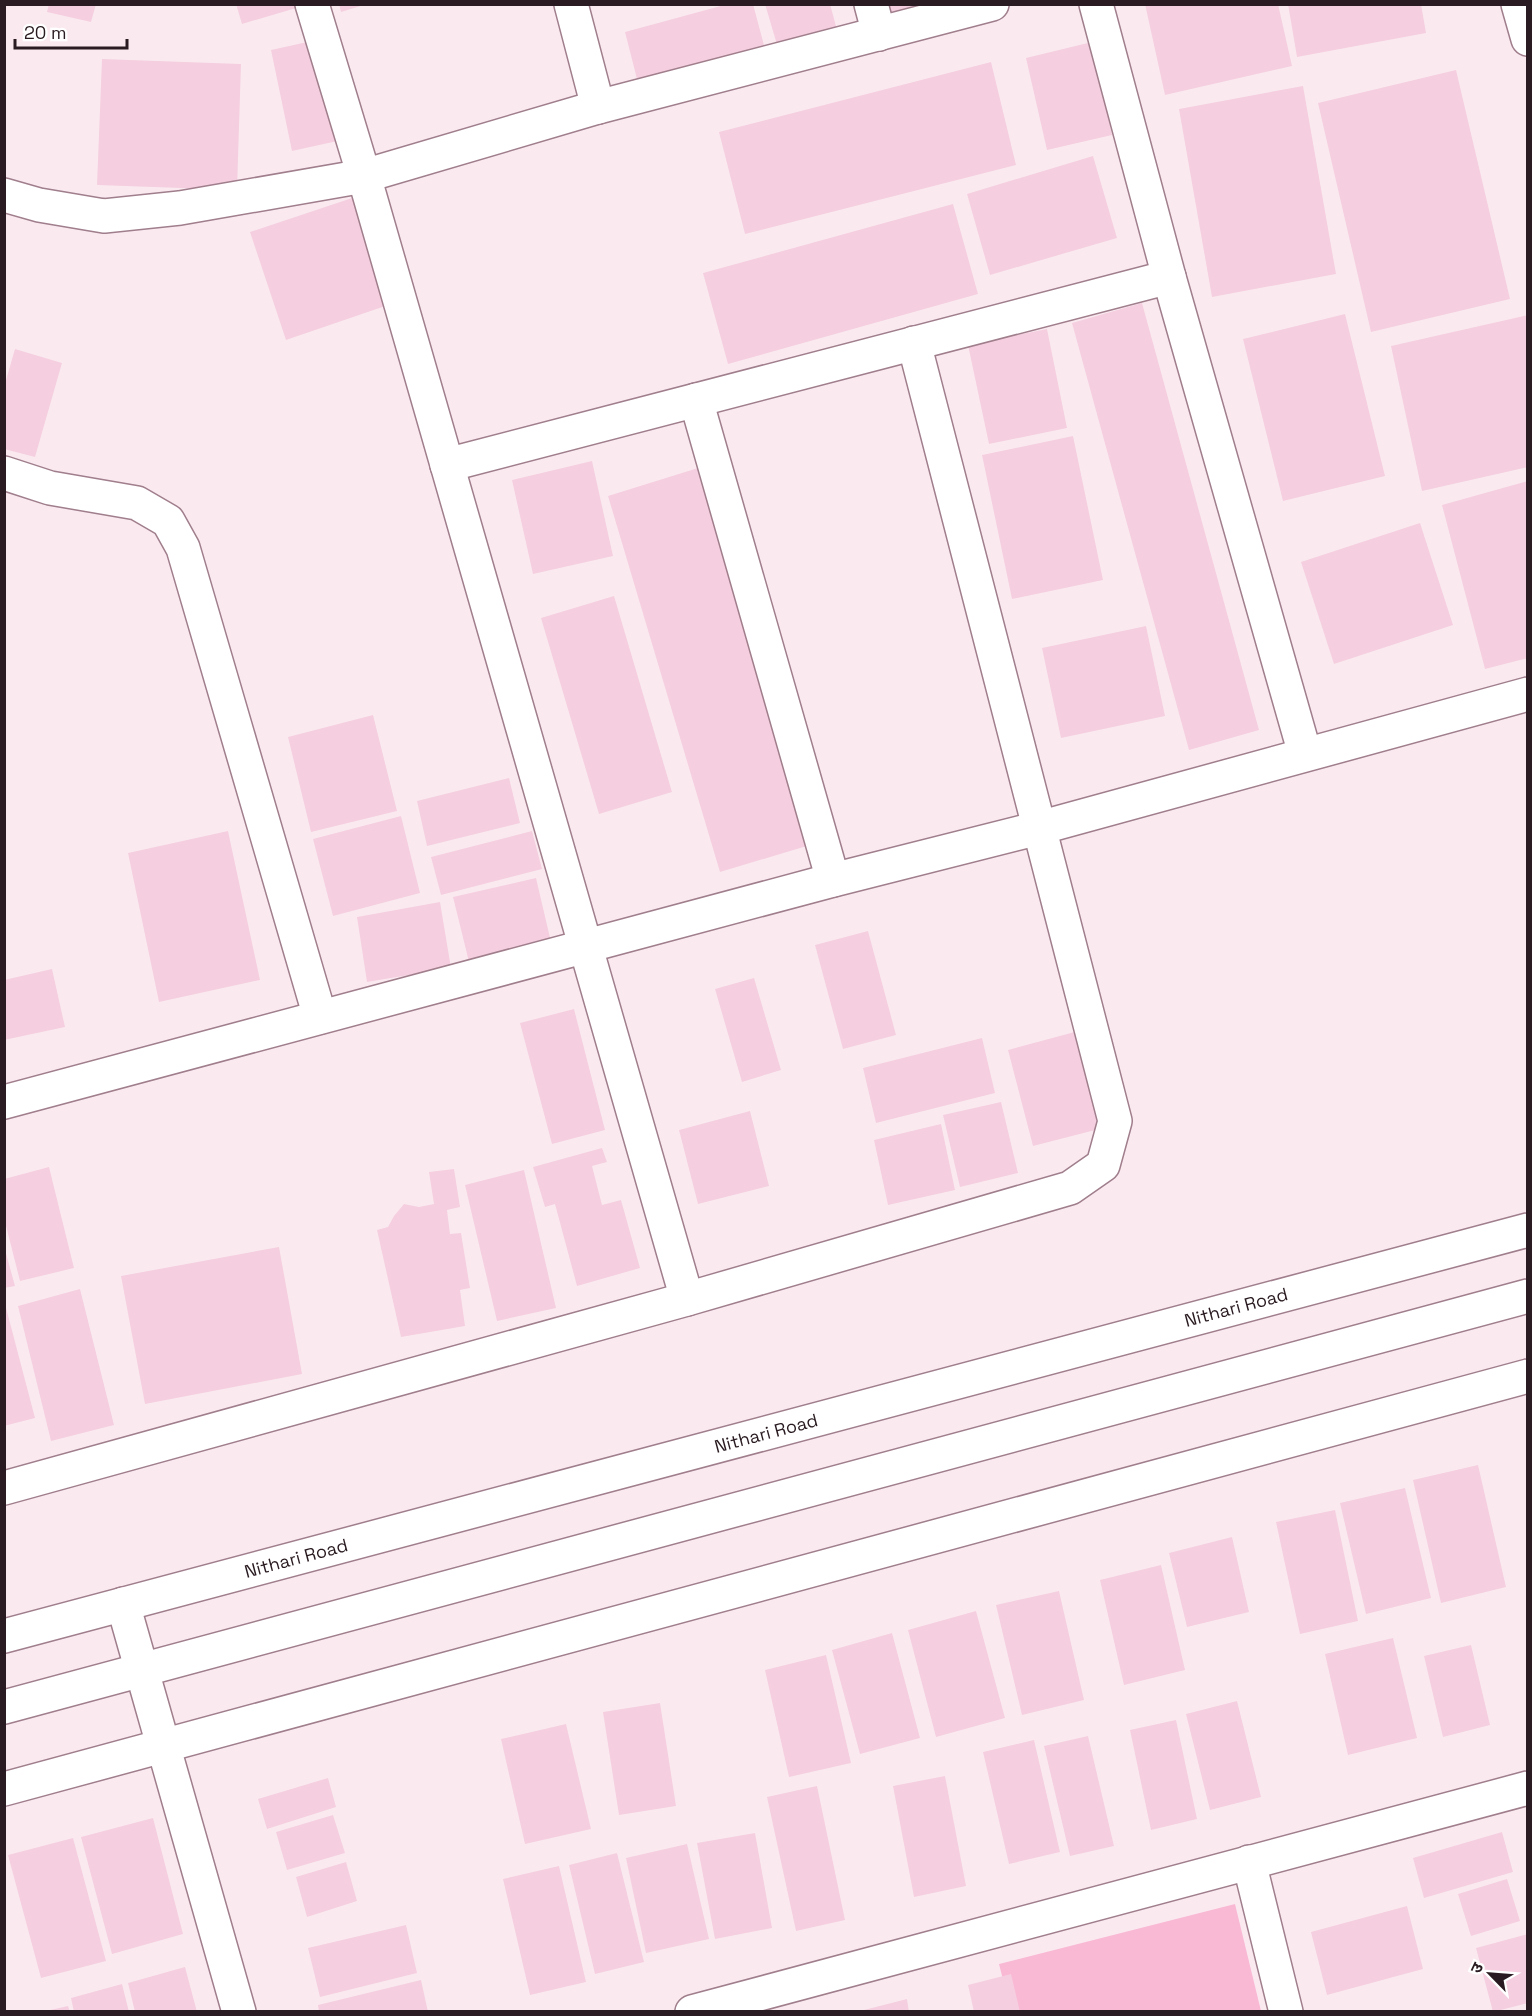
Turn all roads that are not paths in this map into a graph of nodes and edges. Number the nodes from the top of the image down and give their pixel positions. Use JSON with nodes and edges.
{"nodes":[{"id":1,"x":312,"y":4,"type":"edge"},
{"id":2,"x":571,"y":4,"type":"edge"},
{"id":3,"x":992,"y":4,"type":"edge"},
{"id":4,"x":1096,"y":4,"type":"edge"},
{"id":5,"x":1518,"y":4,"type":"edge"},
{"id":6,"x":875,"y":19,"type":"edge"},
{"id":7,"x":1527,"y":39,"type":"edge"},
{"id":8,"x":598,"y":107,"type":"junction"},
{"id":9,"x":364,"y":176,"type":"junction"},
{"id":10,"x":4,"y":195,"type":"edge"},
{"id":11,"x":1169,"y":277,"type":"junction"},
{"id":12,"x":914,"y":343,"type":"junction"},
{"id":13,"x":696,"y":400,"type":"junction"},
{"id":14,"x":447,"y":465,"type":"junction"},
{"id":15,"x":4,"y":473,"type":"edge"},
{"id":16,"x":1527,"y":694,"type":"edge"},
{"id":17,"x":1305,"y":754,"type":"junction"},
{"id":18,"x":1039,"y":828,"type":"junction"},
{"id":19,"x":833,"y":880,"type":"junction"},
{"id":20,"x":586,"y":946,"type":"junction"},
{"id":21,"x":320,"y":1017,"type":"junction"},
{"id":22,"x":4,"y":1102,"type":"edge"},
{"id":23,"x":1527,"y":1230,"type":"edge"},
{"id":24,"x":1527,"y":1296,"type":"edge"},
{"id":25,"x":687,"y":1299,"type":"junction"},
{"id":26,"x":1527,"y":1376,"type":"edge"},
{"id":27,"x":4,"y":1488,"type":"edge"},
{"id":28,"x":123,"y":1604,"type":"junction"},
{"id":29,"x":4,"y":1636,"type":"edge"},
{"id":30,"x":142,"y":1670,"type":"junction"},
{"id":31,"x":4,"y":1707,"type":"edge"},
{"id":32,"x":164,"y":1746,"type":"junction"},
{"id":33,"x":1527,"y":1788,"type":"edge"},
{"id":34,"x":4,"y":1789,"type":"edge"},
{"id":35,"x":1249,"y":1862,"type":"junction"},
{"id":36,"x":239,"y":2012,"type":"edge"},
{"id":37,"x":692,"y":2012,"type":"edge"},
{"id":38,"x":1286,"y":2012,"type":"edge"}],
"edges":[{"from":1,"to":9,"type":"street"},
{"from":2,"to":8,"type":"street"},
{"from":3,"to":6,"type":"street"},
{"from":4,"to":11,"type":"street"},
{"from":5,"to":7,"type":"street"},
{"from":6,"to":8,"type":"street"},
{"from":8,"to":9,"type":"street"},
{"from":9,"to":10,"type":"street"},
{"from":9,"to":14,"type":"street"},
{"from":11,"to":12,"type":"street"},
{"from":11,"to":17,"type":"street"},
{"from":12,"to":13,"type":"street"},
{"from":12,"to":18,"type":"street"},
{"from":13,"to":14,"type":"street"},
{"from":13,"to":19,"type":"street"},
{"from":14,"to":20,"type":"street"},
{"from":15,"to":21,"type":"street"},
{"from":16,"to":17,"type":"street"},
{"from":17,"to":18,"type":"street"},
{"from":18,"to":19,"type":"street"},
{"from":18,"to":25,"type":"street"},
{"from":19,"to":20,"type":"street"},
{"from":20,"to":21,"type":"street"},
{"from":20,"to":25,"type":"street"},
{"from":21,"to":22,"type":"street"},
{"from":23,"to":28,"type":"street","name":"Nithari Road"},
{"from":24,"to":30,"type":"street"},
{"from":25,"to":27,"type":"street"},
{"from":26,"to":32,"type":"street"},
{"from":28,"to":29,"type":"street","name":"Nithari Road"},
{"from":28,"to":30,"type":"street"},
{"from":30,"to":31,"type":"street"},
{"from":30,"to":32,"type":"street"},
{"from":32,"to":34,"type":"street"},
{"from":32,"to":36,"type":"street"},
{"from":33,"to":35,"type":"street"},
{"from":35,"to":37,"type":"street"},
{"from":35,"to":38,"type":"street"}]}
